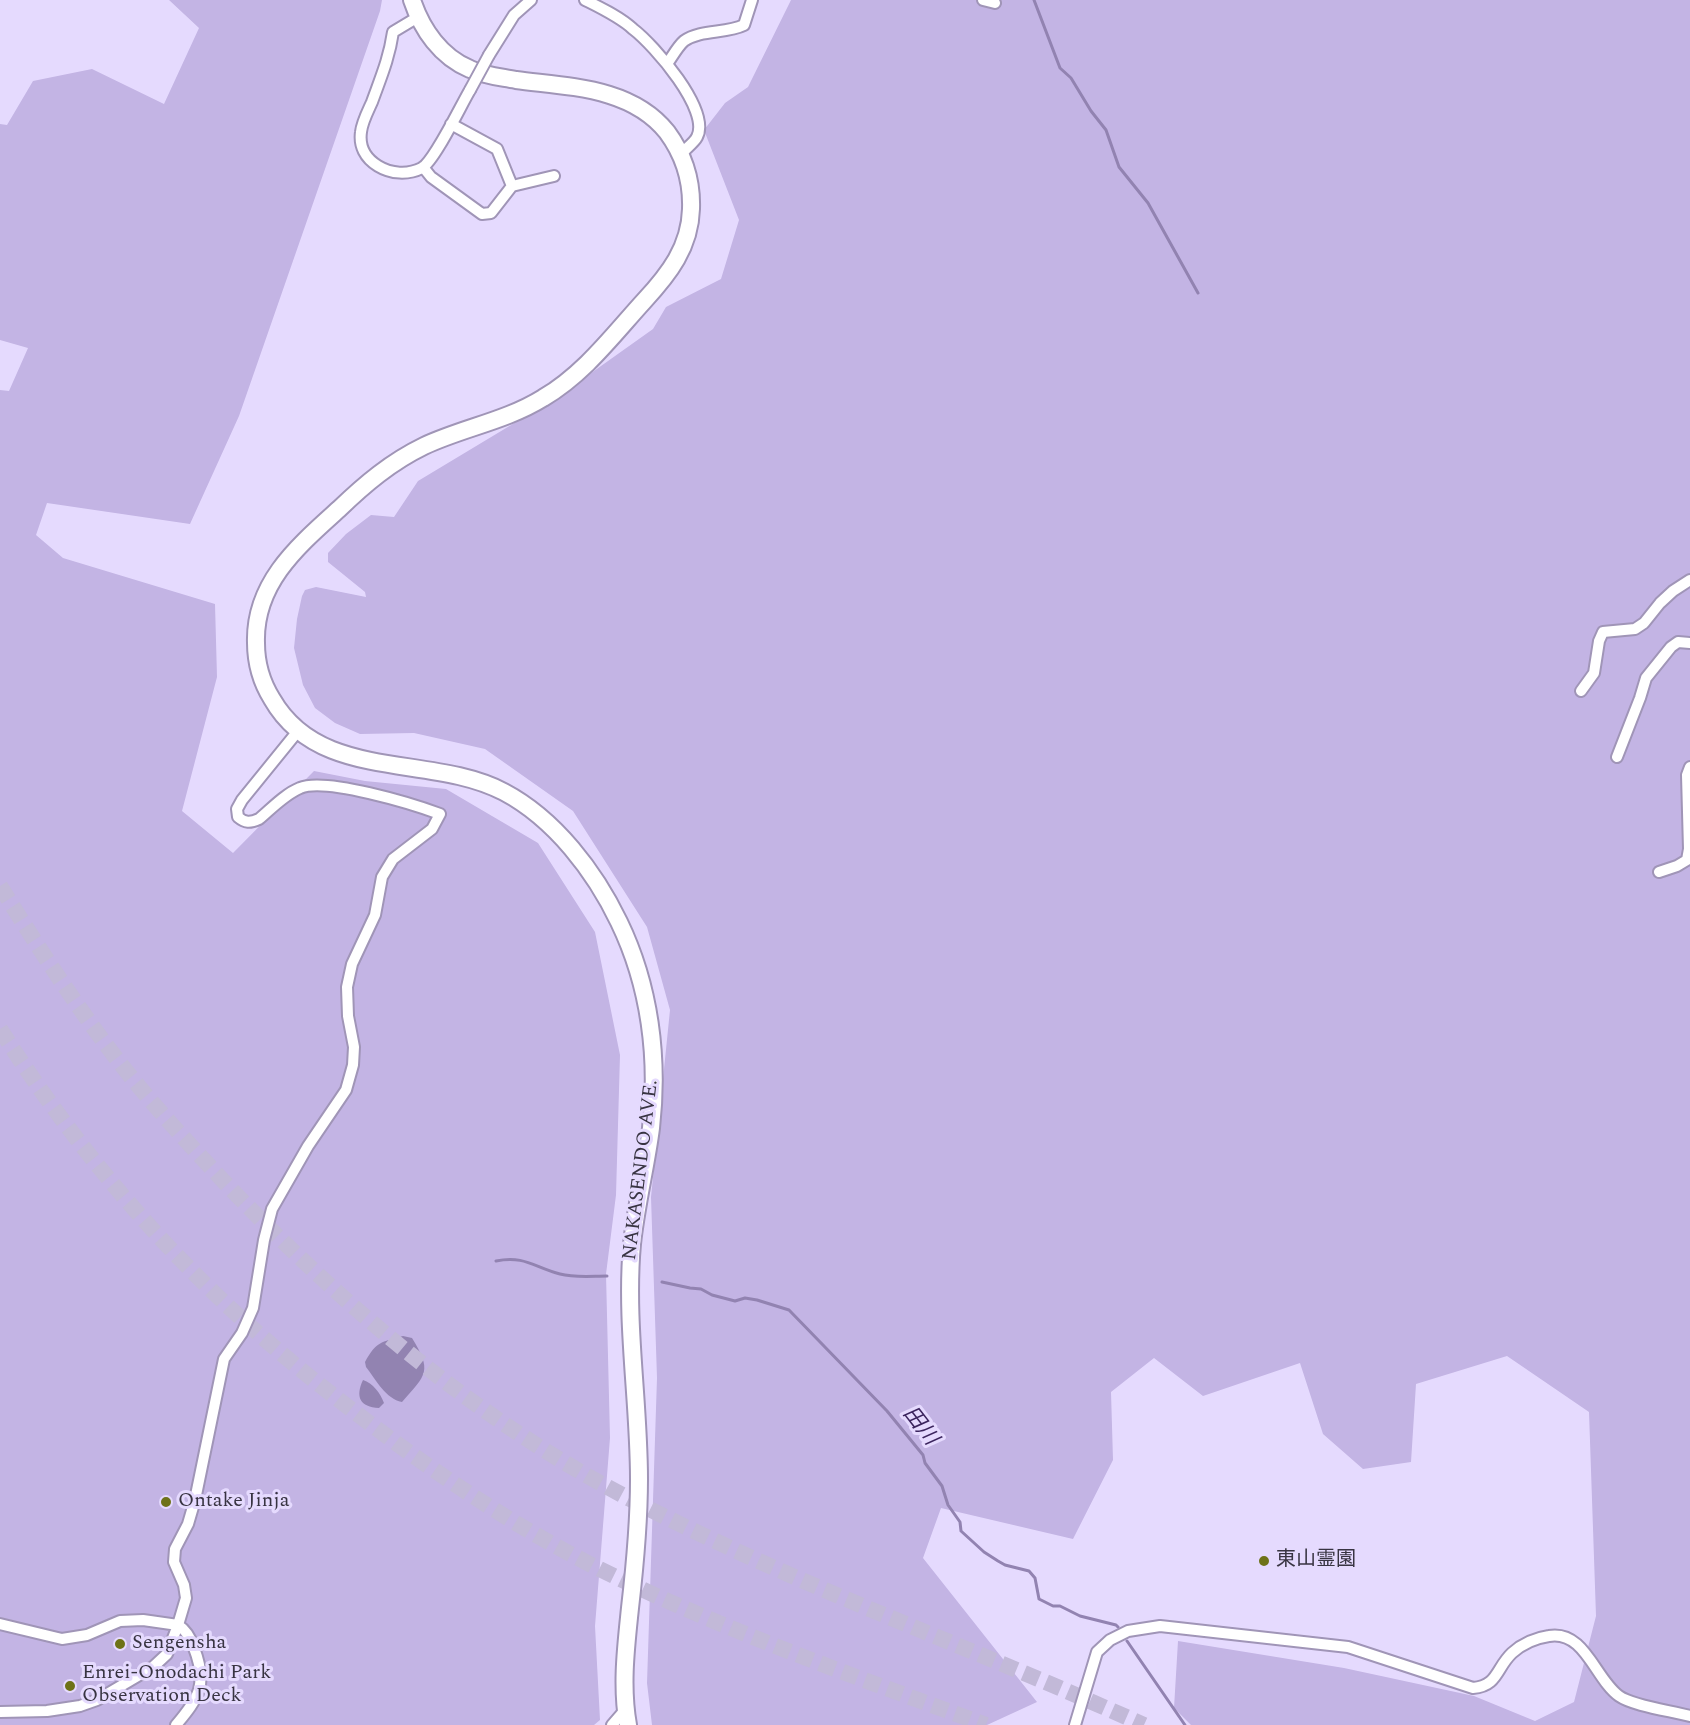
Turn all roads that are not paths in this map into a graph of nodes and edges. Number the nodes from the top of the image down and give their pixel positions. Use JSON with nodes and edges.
{"nodes":[{"id":1,"x":412,"y":0,"type":"edge"},
{"id":2,"x":531,"y":0,"type":"edge"},
{"id":3,"x":585,"y":0,"type":"edge"},
{"id":4,"x":752,"y":0,"type":"edge"},
{"id":5,"x":983,"y":0,"type":"edge"},
{"id":6,"x":995,"y":3,"type":"dead end"},
{"id":7,"x":418,"y":18,"type":"junction"},
{"id":8,"x":667,"y":64,"type":"junction"},
{"id":9,"x":451,"y":124,"type":"junction"},
{"id":10,"x":681,"y":154,"type":"junction"},
{"id":11,"x":423,"y":167,"type":"junction"},
{"id":12,"x":554,"y":176,"type":"dead end"},
{"id":13,"x":512,"y":186,"type":"junction"},
{"id":14,"x":1690,"y":580,"type":"edge"},
{"id":15,"x":1690,"y":643,"type":"edge"},
{"id":16,"x":1581,"y":691,"type":"dead end"},
{"id":17,"x":298,"y":731,"type":"junction"},
{"id":18,"x":1617,"y":757,"type":"dead end"},
{"id":19,"x":1690,"y":767,"type":"edge"},
{"id":20,"x":1659,"y":872,"type":"dead end"},
{"id":21,"x":0,"y":1624,"type":"edge"},
{"id":22,"x":178,"y":1625,"type":"junction"},
{"id":23,"x":0,"y":1712,"type":"edge"},
{"id":24,"x":1690,"y":1716,"type":"edge"},
{"id":25,"x":627,"y":1718,"type":"edge"},
{"id":26,"x":176,"y":1725,"type":"edge"},
{"id":27,"x":612,"y":1725,"type":"edge"},
{"id":28,"x":1075,"y":1725,"type":"edge"}],
"edges":[{"from":1,"to":7,"type":"highway","name":"NAKASENDO AVE."},
{"from":2,"to":9,"type":"street","bridge":true},
{"from":3,"to":8,"type":"street"},
{"from":4,"to":8,"type":"street"},
{"from":5,"to":6,"type":"street"},
{"from":7,"to":10,"type":"highway","name":"NAKASENDO AVE."},
{"from":7,"to":11,"type":"street"},
{"from":8,"to":10,"type":"street"},
{"from":9,"to":11,"type":"street"},
{"from":9,"to":13,"type":"street"},
{"from":10,"to":17,"type":"highway","name":"NAKASENDO AVE."},
{"from":11,"to":13,"type":"street"},
{"from":12,"to":13,"type":"street"},
{"from":14,"to":16,"type":"street"},
{"from":15,"to":18,"type":"street"},
{"from":17,"to":22,"type":"street"},
{"from":17,"to":25,"type":"highway","name":"NAKASENDO AVE."},
{"from":19,"to":20,"type":"street"},
{"from":21,"to":22,"type":"street"},
{"from":22,"to":23,"type":"street"},
{"from":22,"to":26,"type":"street"},
{"from":24,"to":28,"type":"street"},
{"from":25,"to":27,"type":"street"}]}
